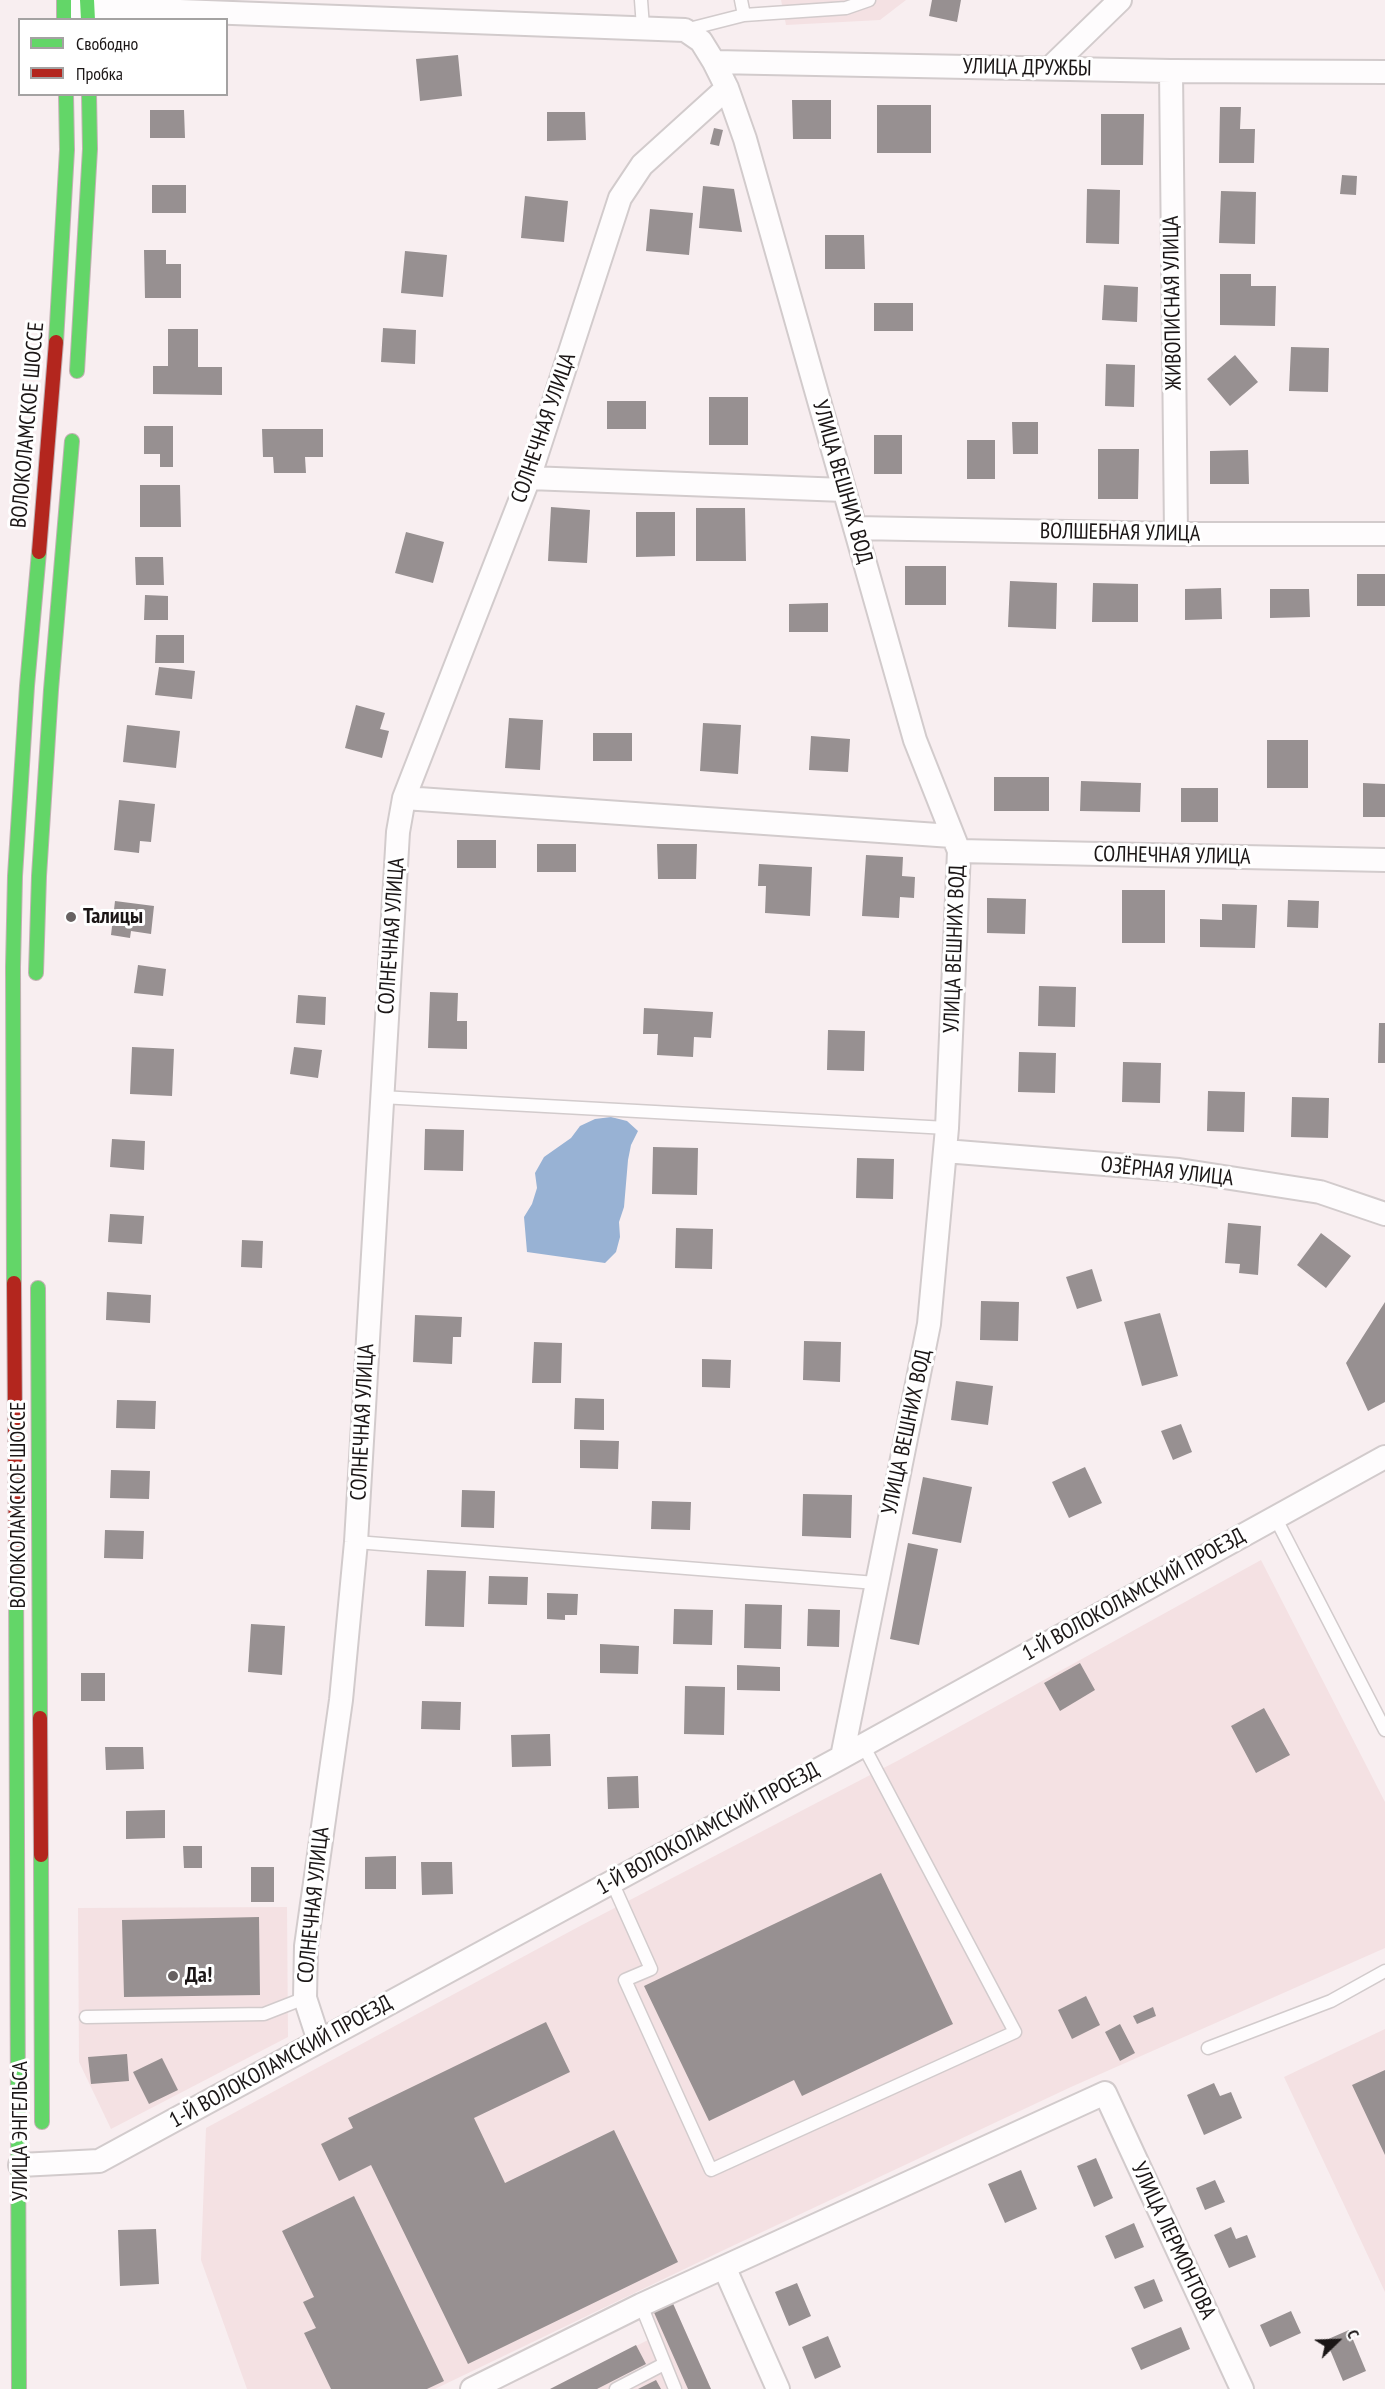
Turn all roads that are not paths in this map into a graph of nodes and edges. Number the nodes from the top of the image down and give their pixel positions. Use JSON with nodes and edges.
{"nodes":[{"id":1,"x":641,"y":0,"type":"edge"},
{"id":2,"x":741,"y":0,"type":"edge"},
{"id":3,"x":869,"y":0,"type":"edge"},
{"id":4,"x":1120,"y":0,"type":"edge"},
{"id":5,"x":64,"y":9,"type":"edge"},
{"id":6,"x":87,"y":9,"type":"edge"},
{"id":7,"x":744,"y":15,"type":"junction"},
{"id":8,"x":643,"y":27,"type":"junction"},
{"id":9,"x":685,"y":30,"type":"junction"},
{"id":10,"x":714,"y":62,"type":"junction"},
{"id":11,"x":1050,"y":68,"type":"junction"},
{"id":12,"x":1171,"y":71,"type":"junction"},
{"id":13,"x":1385,"y":72,"type":"edge"},
{"id":14,"x":727,"y":88,"type":"junction"},
{"id":15,"x":66,"y":96,"type":"edge"},
{"id":16,"x":89,"y":96,"type":"edge"},
{"id":17,"x":76,"y":385,"type":"dead end"},
{"id":18,"x":72,"y":432,"type":"dead end"},
{"id":19,"x":529,"y":478,"type":"junction"},
{"id":20,"x":844,"y":490,"type":"junction"},
{"id":21,"x":855,"y":528,"type":"junction"},
{"id":22,"x":1176,"y":534,"type":"junction"},
{"id":23,"x":1385,"y":534,"type":"edge"},
{"id":24,"x":404,"y":798,"type":"junction"},
{"id":25,"x":956,"y":844,"type":"junction"},
{"id":26,"x":1385,"y":860,"type":"edge"},
{"id":27,"x":8,"y":876,"type":"edge"},
{"id":28,"x":39,"y":876,"type":"junction"},
{"id":29,"x":36,"y":983,"type":"dead end"},
{"id":30,"x":381,"y":1097,"type":"junction"},
{"id":31,"x":947,"y":1128,"type":"junction"},
{"id":32,"x":945,"y":1151,"type":"junction"},
{"id":33,"x":1385,"y":1214,"type":"edge"},
{"id":34,"x":38,"y":1271,"type":"dead end"},
{"id":35,"x":1385,"y":1457,"type":"edge"},
{"id":36,"x":1275,"y":1517,"type":"junction"},
{"id":37,"x":356,"y":1542,"type":"junction"},
{"id":38,"x":876,"y":1583,"type":"junction"},
{"id":39,"x":1385,"y":1730,"type":"edge"},
{"id":40,"x":863,"y":1745,"type":"junction"},
{"id":41,"x":842,"y":1757,"type":"junction"},
{"id":42,"x":41,"y":1873,"type":"joint"},
{"id":43,"x":18,"y":1875,"type":"joint"},
{"id":44,"x":612,"y":1882,"type":"junction"},
{"id":45,"x":1385,"y":1971,"type":"edge"},
{"id":46,"x":305,"y":1998,"type":"junction"},
{"id":47,"x":86,"y":2017,"type":"dead end"},
{"id":48,"x":319,"y":2042,"type":"junction"},
{"id":49,"x":1208,"y":2048,"type":"dead end"},
{"id":50,"x":37,"y":2159,"type":"junction"},
{"id":51,"x":725,"y":2269,"type":"junction"},
{"id":52,"x":641,"y":2306,"type":"junction"},
{"id":53,"x":663,"y":2364,"type":"junction"},
{"id":54,"x":19,"y":2389,"type":"edge"},
{"id":55,"x":472,"y":2389,"type":"edge"},
{"id":56,"x":616,"y":2389,"type":"edge"},
{"id":57,"x":675,"y":2389,"type":"edge"},
{"id":58,"x":778,"y":2389,"type":"edge"},
{"id":59,"x":1242,"y":2389,"type":"edge"}],
"edges":[{"from":1,"to":8,"type":"lane"},
{"from":2,"to":7,"type":"lane"},
{"from":3,"to":7,"type":"lane"},
{"from":4,"to":11,"type":"street"},
{"from":5,"to":6,"type":"street"},
{"from":6,"to":8,"type":"street"},
{"from":7,"to":9,"type":"lane"},
{"from":8,"to":9,"type":"street"},
{"from":9,"to":10,"type":"street"},
{"from":10,"to":11,"type":"street","name":"УЛИЦА ДРУЖБЫ"},
{"from":10,"to":14,"type":"street","name":"УЛИЦА ВЕШНИХ ВОД"},
{"from":11,"to":12,"type":"street","name":"УЛИЦА ДРУЖБЫ"},
{"from":12,"to":13,"type":"street","name":"УЛИЦА ДРУЖБЫ"},
{"from":12,"to":22,"type":"street","name":"ЖИВОПИСНАЯ УЛИЦА"},
{"from":14,"to":19,"type":"street","name":"СОЛНЕЧНАЯ УЛИЦА"},
{"from":14,"to":20,"type":"street","name":"УЛИЦА ВЕШНИХ ВОД"},
{"from":15,"to":27,"type":"main road","name":"ВОЛОКОЛАМСКОЕ ШОССЕ"},
{"from":16,"to":17,"type":"main road","name":"ВОЛОКОЛАМСКОЕ ШОССЕ"},
{"from":18,"to":28,"type":"main road","name":"ВОЛОКОЛАМСКОЕ ШОССЕ"},
{"from":19,"to":20,"type":"street"},
{"from":19,"to":24,"type":"street","name":"СОЛНЕЧНАЯ УЛИЦА"},
{"from":20,"to":21,"type":"street","name":"УЛИЦА ВЕШНИХ ВОД"},
{"from":21,"to":22,"type":"street","name":"ВОЛШЕБНАЯ УЛИЦА"},
{"from":21,"to":25,"type":"street","name":"УЛИЦА ВЕШНИХ ВОД"},
{"from":22,"to":23,"type":"street","name":"ВОЛШЕБНАЯ УЛИЦА"},
{"from":24,"to":25,"type":"street","name":"СОЛНЕЧНАЯ УЛИЦА"},
{"from":24,"to":30,"type":"street","name":"СОЛНЕЧНАЯ УЛИЦА"},
{"from":25,"to":26,"type":"street","name":"СОЛНЕЧНАЯ УЛИЦА"},
{"from":25,"to":31,"type":"street","name":"УЛИЦА ВЕШНИХ ВОД"},
{"from":27,"to":28,"type":"street"},
{"from":27,"to":43,"type":"main road","name":"ВОЛОКОЛАМСКОЕ ШОССЕ"},
{"from":28,"to":29,"type":"main road","name":"ВОЛОКОЛАМСКОЕ ШОССЕ"},
{"from":30,"to":31,"type":"lane"},
{"from":30,"to":37,"type":"street","name":"СОЛНЕЧНАЯ УЛИЦА"},
{"from":31,"to":32,"type":"street","name":"УЛИЦА ВЕШНИХ ВОД"},
{"from":32,"to":33,"type":"street","name":"ОЗЁРНАЯ УЛИЦА"},
{"from":32,"to":38,"type":"street","name":"УЛИЦА ВЕШНИХ ВОД"},
{"from":34,"to":42,"type":"main road","name":"ВОЛОКОЛАМСКОЕ ШОССЕ"},
{"from":35,"to":36,"type":"street","name":"1-Й ВОЛОКОЛАМСКИЙ ПРОЕЗД"},
{"from":36,"to":39,"type":"lane"},
{"from":36,"to":40,"type":"street","name":"1-Й ВОЛОКОЛАМСКИЙ ПРОЕЗД"},
{"from":37,"to":38,"type":"lane"},
{"from":37,"to":46,"type":"street","name":"СОЛНЕЧНАЯ УЛИЦА"},
{"from":38,"to":41,"type":"street","name":"УЛИЦА ВЕШНИХ ВОД"},
{"from":40,"to":41,"type":"street","name":"1-Й ВОЛОКОЛАМСКИЙ ПРОЕЗД"},
{"from":40,"to":44,"type":"lane"},
{"from":41,"to":44,"type":"street","name":"1-Й ВОЛОКОЛАМСКИЙ ПРОЕЗД"},
{"from":42,"to":50,"type":"main road","name":"УЛИЦА ЭНГЕЛЬСА"},
{"from":43,"to":50,"type":"main road","name":"УЛИЦА ЭНГЕЛЬСА"},
{"from":44,"to":48,"type":"street","name":"1-Й ВОЛОКОЛАМСКИЙ ПРОЕЗД"},
{"from":45,"to":49,"type":"lane"},
{"from":46,"to":47,"type":"lane"},
{"from":46,"to":48,"type":"street","name":"СОЛНЕЧНАЯ УЛИЦА"},
{"from":48,"to":50,"type":"street","name":"1-Й ВОЛОКОЛАМСКИЙ ПРОЕЗД"},
{"from":50,"to":54,"type":"main road","name":"УЛИЦА ЭНГЕЛЬСА"},
{"from":51,"to":52,"type":"street"},
{"from":51,"to":58,"type":"street"},
{"from":51,"to":59,"type":"street","name":"УЛИЦА ЛЕРМОНТОВА"},
{"from":52,"to":53,"type":"lane"},
{"from":52,"to":55,"type":"street"},
{"from":53,"to":56,"type":"lane"},
{"from":53,"to":57,"type":"lane"}]}
